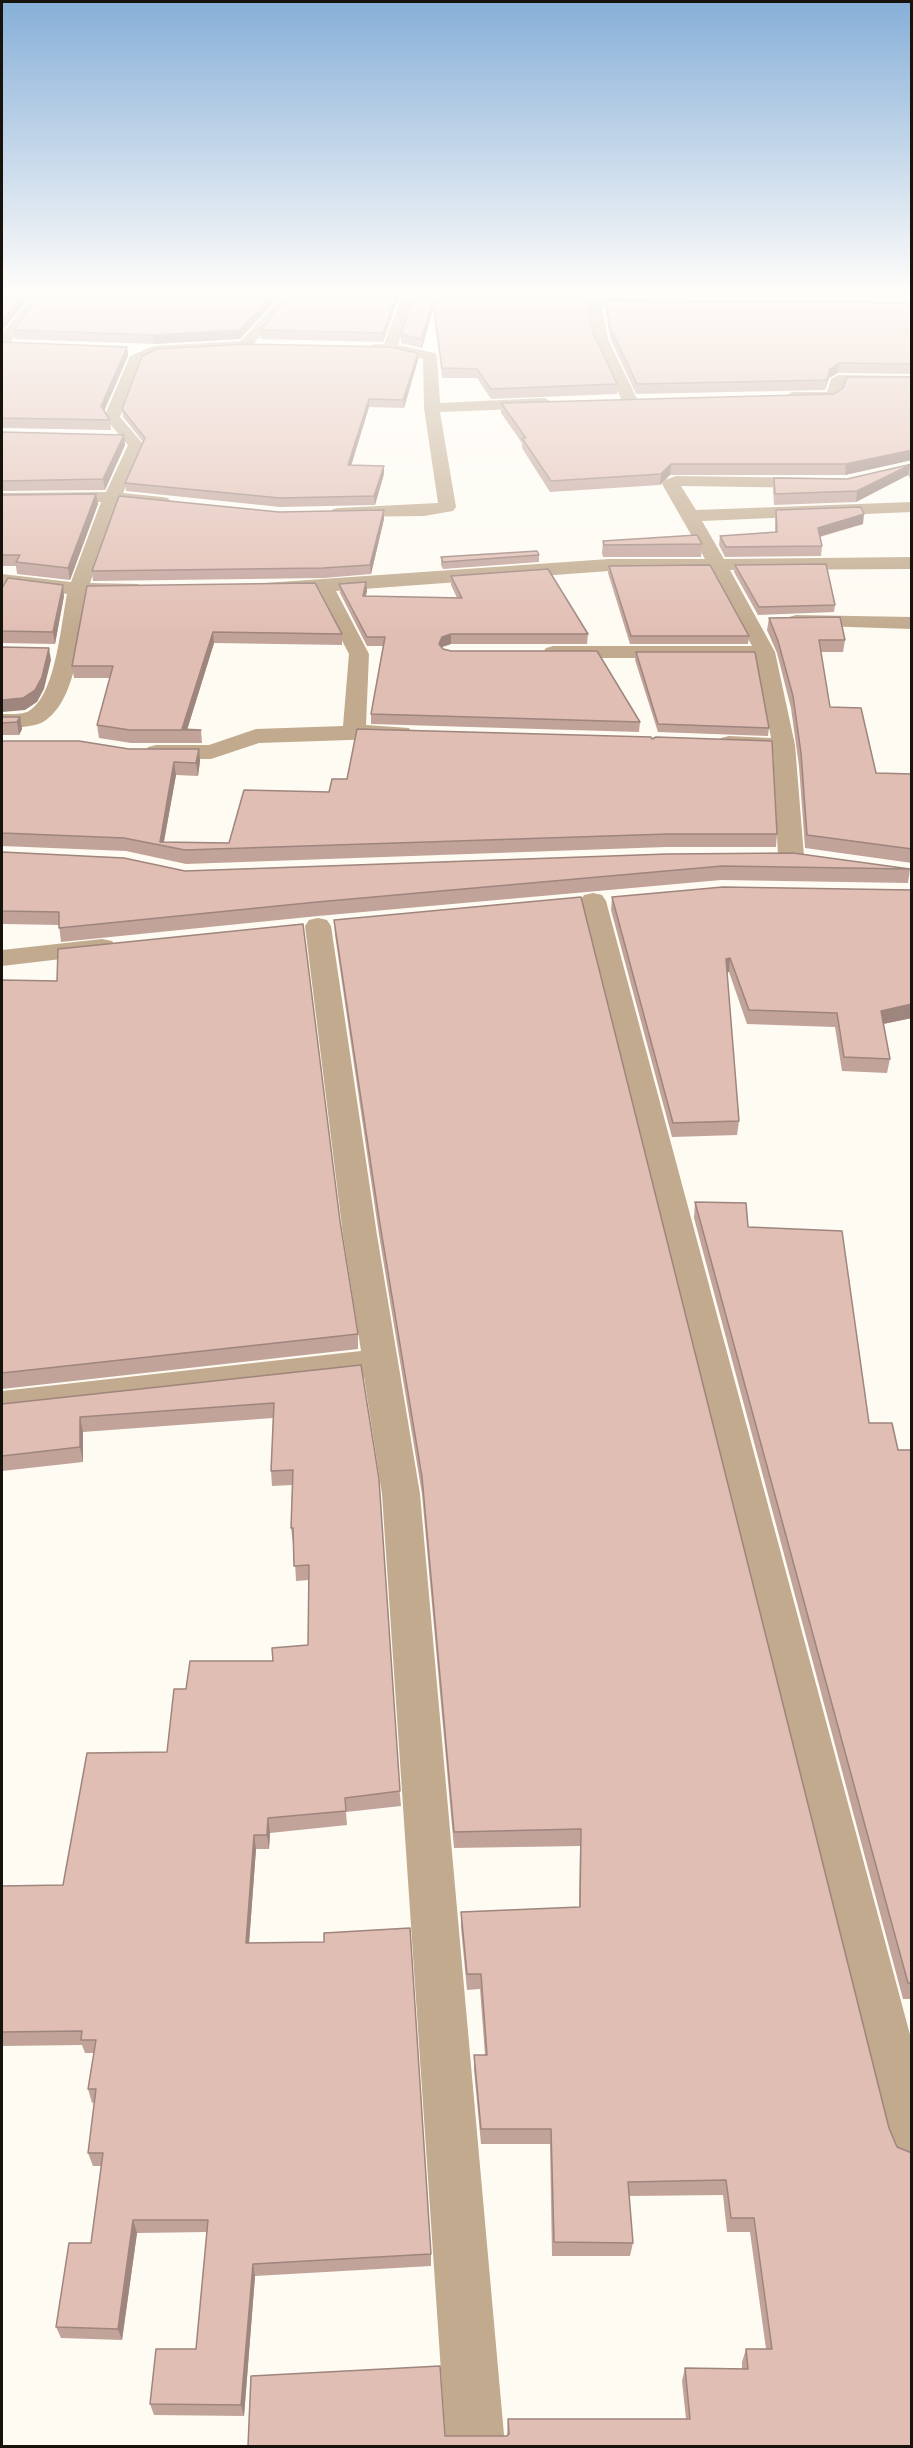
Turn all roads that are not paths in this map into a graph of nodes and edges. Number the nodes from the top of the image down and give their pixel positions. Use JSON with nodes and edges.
{"nodes":[{"id":1,"x":117,"y":405,"type":"edge"},
{"id":2,"x":503,"y":405,"type":"edge"},
{"id":3,"x":432,"y":408,"type":"joint"},
{"id":4,"x":106,"y":437,"type":"edge"},
{"id":5,"x":129,"y":437,"type":"junction"},
{"id":6,"x":833,"y":483,"type":"edge"},
{"id":7,"x":112,"y":497,"type":"junction"},
{"id":8,"x":2,"y":498,"type":"edge"},
{"id":9,"x":178,"y":504,"type":"edge"},
{"id":10,"x":912,"y":507,"type":"edge"},
{"id":11,"x":324,"y":513,"type":"edge"},
{"id":12,"x":690,"y":516,"type":"junction"},
{"id":13,"x":912,"y":563,"type":"edge"},
{"id":14,"x":719,"y":566,"type":"junction"},
{"id":15,"x":2,"y":580,"type":"edge"},
{"id":16,"x":324,"y":586,"type":"junction"},
{"id":17,"x":254,"y":587,"type":"edge"},
{"id":18,"x":148,"y":588,"type":"edge"},
{"id":19,"x":78,"y":589,"type":"junction"},
{"id":20,"x":751,"y":623,"type":"junction"},
{"id":21,"x":912,"y":623,"type":"edge"},
{"id":22,"x":45,"y":652,"type":"edge"},
{"id":23,"x":66,"y":652,"type":"junction"},
{"id":24,"x":532,"y":652,"type":"edge"},
{"id":25,"x":765,"y":652,"type":"junction"},
{"id":26,"x":2,"y":721,"type":"edge"},
{"id":27,"x":354,"y":732,"type":"junction"},
{"id":28,"x":426,"y":734,"type":"edge"},
{"id":29,"x":712,"y":742,"type":"edge"},
{"id":30,"x":784,"y":745,"type":"junction"},
{"id":31,"x":131,"y":752,"type":"edge"},
{"id":32,"x":791,"y":857,"type":"edge"},
{"id":33,"x":593,"y":901,"type":"dead end"},
{"id":34,"x":319,"y":926,"type":"dead end"},
{"id":35,"x":131,"y":945,"type":"edge"},
{"id":36,"x":2,"y":958,"type":"edge"},
{"id":37,"x":381,"y":1362,"type":"junction"},
{"id":38,"x":2,"y":1404,"type":"edge"},
{"id":39,"x":912,"y":2142,"type":"edge"},
{"id":40,"x":476,"y":2446,"type":"edge"}],
"edges":[{"from":1,"to":5,"type":"street"},
{"from":2,"to":3,"type":"street"},
{"from":3,"to":11,"type":"street"},
{"from":4,"to":5,"type":"street"},
{"from":5,"to":7,"type":"street"},
{"from":6,"to":12,"type":"street"},
{"from":7,"to":8,"type":"street"},
{"from":7,"to":9,"type":"street"},
{"from":7,"to":19,"type":"street"},
{"from":10,"to":12,"type":"street"},
{"from":12,"to":14,"type":"street"},
{"from":13,"to":14,"type":"street"},
{"from":14,"to":16,"type":"street"},
{"from":14,"to":20,"type":"street"},
{"from":15,"to":19,"type":"street"},
{"from":16,"to":17,"type":"street"},
{"from":16,"to":27,"type":"street"},
{"from":18,"to":19,"type":"street"},
{"from":19,"to":23,"type":"street"},
{"from":20,"to":21,"type":"street"},
{"from":20,"to":25,"type":"street"},
{"from":22,"to":23,"type":"street"},
{"from":23,"to":26,"type":"street"},
{"from":24,"to":25,"type":"street"},
{"from":25,"to":30,"type":"street"},
{"from":27,"to":28,"type":"street"},
{"from":27,"to":31,"type":"street"},
{"from":29,"to":30,"type":"street"},
{"from":30,"to":32,"type":"street"},
{"from":33,"to":39,"type":"street"},
{"from":34,"to":37,"type":"street"},
{"from":35,"to":36,"type":"street"},
{"from":37,"to":38,"type":"street"},
{"from":37,"to":40,"type":"street"}]}
